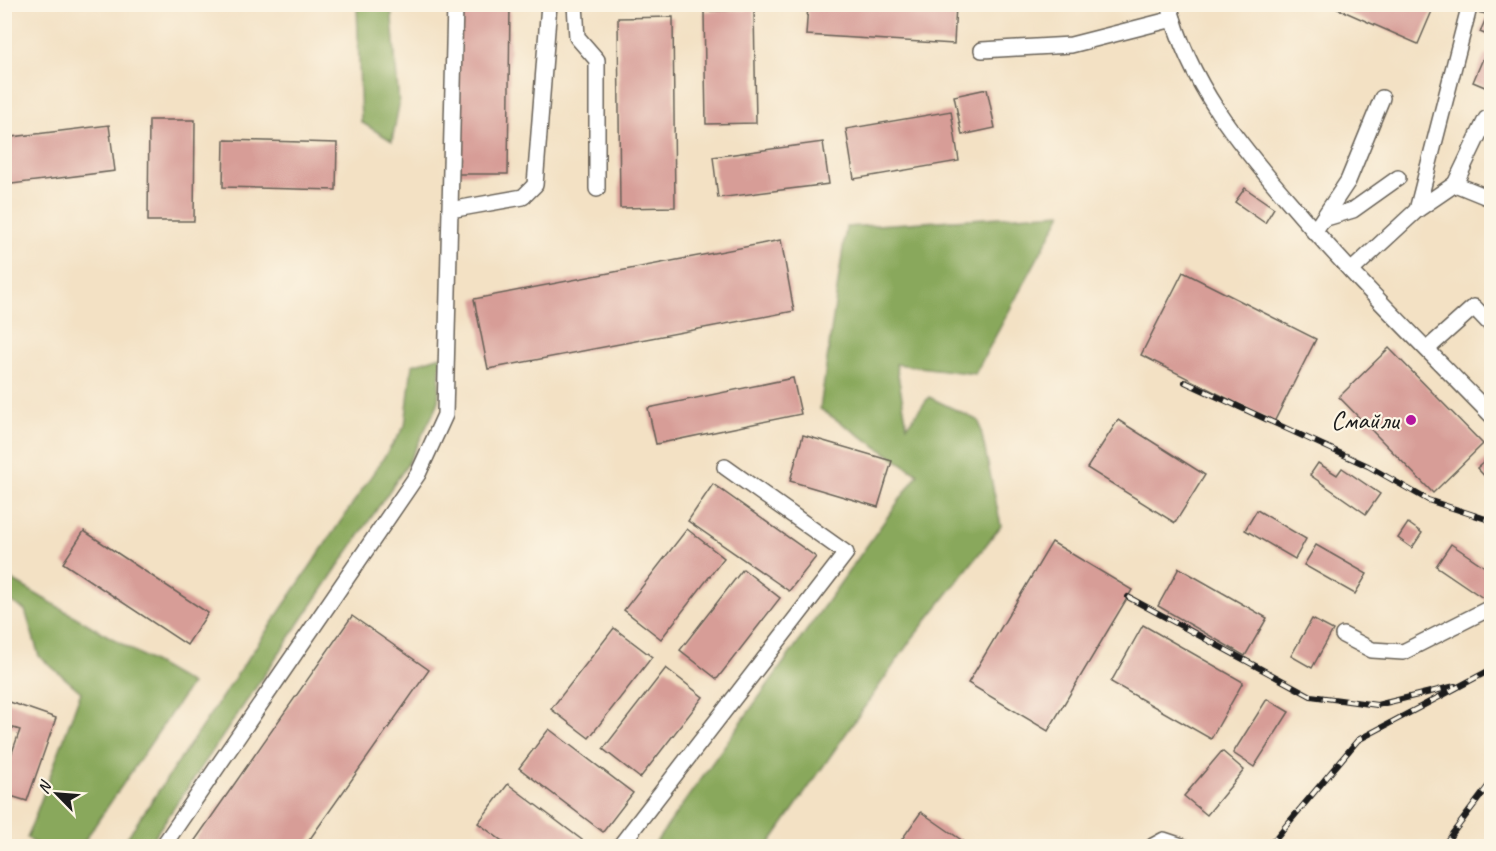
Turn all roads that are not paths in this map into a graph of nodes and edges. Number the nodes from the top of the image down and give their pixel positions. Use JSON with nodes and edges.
{"nodes":[{"id":1,"x":455,"y":4,"type":"edge"},
{"id":2,"x":549,"y":4,"type":"edge"},
{"id":3,"x":575,"y":4,"type":"edge"},
{"id":4,"x":1470,"y":4,"type":"edge"},
{"id":5,"x":1479,"y":4,"type":"edge"},
{"id":6,"x":1491,"y":7,"type":"edge"},
{"id":7,"x":1171,"y":12,"type":"edge"},
{"id":8,"x":982,"y":50,"type":"dead end"},
{"id":9,"x":1382,"y":98,"type":"dead end"},
{"id":10,"x":1491,"y":121,"type":"edge"},
{"id":11,"x":1398,"y":178,"type":"dead end"},
{"id":12,"x":1455,"y":184,"type":"junction"},
{"id":13,"x":597,"y":189,"type":"dead end"},
{"id":14,"x":1491,"y":199,"type":"edge"},
{"id":15,"x":450,"y":210,"type":"junction"},
{"id":16,"x":1417,"y":210,"type":"junction"},
{"id":17,"x":1319,"y":226,"type":"junction"},
{"id":18,"x":1351,"y":271,"type":"junction"},
{"id":19,"x":1491,"y":326,"type":"edge"},
{"id":20,"x":1427,"y":350,"type":"junction"},
{"id":21,"x":1491,"y":416,"type":"edge"},
{"id":22,"x":725,"y":467,"type":"dead end"},
{"id":23,"x":1491,"y":607,"type":"edge"},
{"id":24,"x":1343,"y":635,"type":"dead end"},
{"id":25,"x":163,"y":846,"type":"edge"},
{"id":26,"x":620,"y":846,"type":"edge"},
{"id":27,"x":1153,"y":846,"type":"edge"},
{"id":28,"x":1182,"y":846,"type":"edge"}],
"edges":[{"from":1,"to":15,"type":"street"},
{"from":2,"to":15,"type":"street"},
{"from":3,"to":13,"type":"street"},
{"from":4,"to":16,"type":"street"},
{"from":5,"to":6,"type":"street"},
{"from":7,"to":8,"type":"street"},
{"from":7,"to":17,"type":"street"},
{"from":9,"to":17,"type":"street"},
{"from":10,"to":12,"type":"street"},
{"from":11,"to":17,"type":"street"},
{"from":12,"to":14,"type":"street"},
{"from":12,"to":16,"type":"street"},
{"from":15,"to":25,"type":"street"},
{"from":16,"to":18,"type":"street"},
{"from":17,"to":18,"type":"street"},
{"from":18,"to":20,"type":"street"},
{"from":19,"to":20,"type":"street"},
{"from":20,"to":21,"type":"street"},
{"from":22,"to":26,"type":"street"},
{"from":23,"to":24,"type":"street"},
{"from":27,"to":28,"type":"street"}]}
